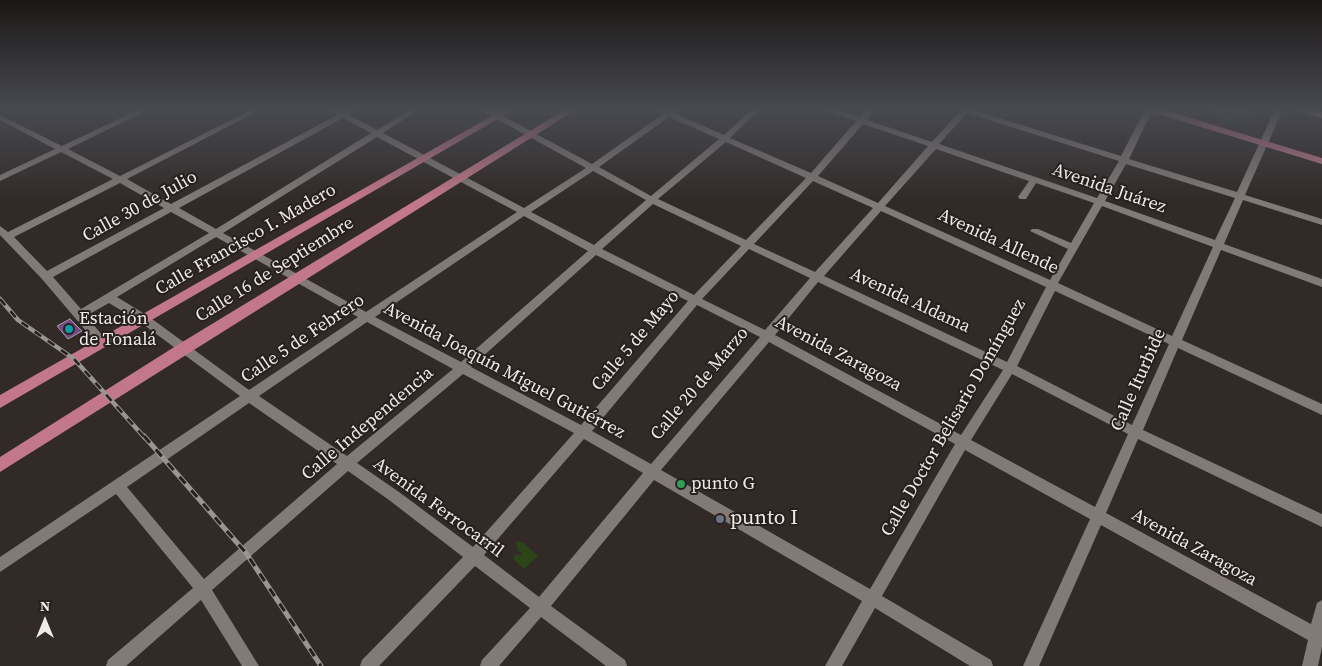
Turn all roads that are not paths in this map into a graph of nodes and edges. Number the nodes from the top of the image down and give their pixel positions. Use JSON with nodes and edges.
{"nodes":[{"id":1,"x":44,"y":140,"type":"edge"},
{"id":2,"x":79,"y":140,"type":"edge"},
{"id":3,"x":197,"y":140,"type":"edge"},
{"id":4,"x":291,"y":140,"type":"edge"},
{"id":5,"x":365,"y":140,"type":"edge"},
{"id":6,"x":392,"y":140,"type":"edge"},
{"id":7,"x":455,"y":140,"type":"edge"},
{"id":8,"x":522,"y":140,"type":"edge"},
{"id":9,"x":543,"y":140,"type":"edge"},
{"id":10,"x":631,"y":140,"type":"edge"},
{"id":11,"x":723,"y":140,"type":"edge"},
{"id":12,"x":727,"y":140,"type":"edge"},
{"id":13,"x":844,"y":140,"type":"edge"},
{"id":14,"x":919,"y":140,"type":"edge"},
{"id":15,"x":937,"y":140,"type":"edge"},
{"id":16,"x":1062,"y":140,"type":"edge"},
{"id":17,"x":1133,"y":140,"type":"edge"},
{"id":18,"x":1255,"y":140,"type":"edge"},
{"id":19,"x":1265,"y":140,"type":"edge"},
{"id":20,"x":1264,"y":143,"type":"junction"},
{"id":21,"x":933,"y":145,"type":"junction"},
{"id":22,"x":61,"y":149,"type":"junction"},
{"id":23,"x":424,"y":158,"type":"junction"},
{"id":24,"x":1124,"y":160,"type":"junction"},
{"id":25,"x":1322,"y":161,"type":"edge"},
{"id":26,"x":593,"y":167,"type":"junction"},
{"id":27,"x":461,"y":177,"type":"junction"},
{"id":28,"x":812,"y":177,"type":"junction"},
{"id":29,"x":0,"y":178,"type":"edge"},
{"id":30,"x":121,"y":180,"type":"junction"},
{"id":31,"x":1034,"y":180,"type":"junction"},
{"id":32,"x":1240,"y":196,"type":"junction"},
{"id":33,"x":1023,"y":197,"type":"dead end"},
{"id":34,"x":652,"y":200,"type":"junction"},
{"id":35,"x":1100,"y":202,"type":"junction"},
{"id":36,"x":878,"y":206,"type":"junction"},
{"id":37,"x":172,"y":208,"type":"junction"},
{"id":38,"x":526,"y":211,"type":"junction"},
{"id":39,"x":1322,"y":222,"type":"edge"},
{"id":40,"x":218,"y":232,"type":"junction"},
{"id":41,"x":1035,"y":232,"type":"dead end"},
{"id":42,"x":4,"y":233,"type":"edge"},
{"id":43,"x":747,"y":244,"type":"junction"},
{"id":44,"x":1218,"y":245,"type":"junction"},
{"id":45,"x":1074,"y":248,"type":"junction"},
{"id":46,"x":595,"y":250,"type":"junction"},
{"id":47,"x":255,"y":254,"type":"junction"},
{"id":48,"x":46,"y":276,"type":"junction"},
{"id":49,"x":818,"y":276,"type":"junction"},
{"id":50,"x":298,"y":278,"type":"junction"},
{"id":51,"x":1322,"y":283,"type":"edge"},
{"id":52,"x":1052,"y":285,"type":"junction"},
{"id":53,"x":110,"y":298,"type":"junction"},
{"id":54,"x":695,"y":300,"type":"junction"},
{"id":55,"x":80,"y":315,"type":"junction"},
{"id":56,"x":366,"y":317,"type":"junction"},
{"id":57,"x":144,"y":319,"type":"junction"},
{"id":58,"x":767,"y":336,"type":"junction"},
{"id":59,"x":102,"y":342,"type":"junction"},
{"id":60,"x":1175,"y":342,"type":"junction"},
{"id":61,"x":184,"y":348,"type":"junction"},
{"id":62,"x":463,"y":367,"type":"junction"},
{"id":63,"x":1010,"y":368,"type":"junction"},
{"id":64,"x":250,"y":397,"type":"junction"},
{"id":65,"x":0,"y":402,"type":"edge"},
{"id":66,"x":1322,"y":410,"type":"edge"},
{"id":67,"x":583,"y":432,"type":"junction"},
{"id":68,"x":1135,"y":432,"type":"junction"},
{"id":69,"x":963,"y":442,"type":"junction"},
{"id":70,"x":0,"y":465,"type":"edge"},
{"id":71,"x":346,"y":465,"type":"junction"},
{"id":72,"x":652,"y":472,"type":"junction"},
{"id":73,"x":118,"y":486,"type":"junction"},
{"id":74,"x":1098,"y":515,"type":"junction"},
{"id":75,"x":1322,"y":521,"type":"edge"},
{"id":76,"x":474,"y":556,"type":"junction"},
{"id":77,"x":0,"y":565,"type":"edge"},
{"id":78,"x":203,"y":589,"type":"junction"},
{"id":79,"x":873,"y":599,"type":"junction"},
{"id":80,"x":540,"y":607,"type":"junction"},
{"id":81,"x":1322,"y":608,"type":"edge"},
{"id":82,"x":1319,"y":638,"type":"edge"},
{"id":83,"x":114,"y":666,"type":"edge"},
{"id":84,"x":251,"y":666,"type":"edge"},
{"id":85,"x":368,"y":666,"type":"edge"},
{"id":86,"x":488,"y":666,"type":"edge"},
{"id":87,"x":619,"y":666,"type":"edge"},
{"id":88,"x":833,"y":666,"type":"edge"},
{"id":89,"x":985,"y":666,"type":"edge"},
{"id":90,"x":1030,"y":666,"type":"edge"},
{"id":91,"x":1310,"y":666,"type":"edge"}],
"edges":[{"from":1,"to":22,"type":"street","name":"Avenida Joaquín Miguel Gutiérrez"},
{"from":2,"to":22,"type":"street"},
{"from":3,"to":30,"type":"street"},
{"from":4,"to":37,"type":"street","name":"Calle 30 de Julio"},
{"from":5,"to":40,"type":"street"},
{"from":6,"to":23,"type":"street","name":"Avenida Zaragoza"},
{"from":7,"to":23,"type":"main road","name":"Calle Francisco I. Madero"},
{"from":8,"to":27,"type":"main road","name":"Calle 16 de Septiembre"},
{"from":9,"to":26,"type":"street","name":"Avenida Aldama"},
{"from":10,"to":26,"type":"street","name":"Calle 5 de Febrero"},
{"from":11,"to":34,"type":"street","name":"Calle Independencia"},
{"from":12,"to":28,"type":"street","name":"Avenida Allende"},
{"from":13,"to":28,"type":"street","name":"Calle 5 de Mayo"},
{"from":14,"to":21,"type":"street","name":"Avenida Juárez"},
{"from":15,"to":21,"type":"street","name":"Calle 20 de Marzo"},
{"from":16,"to":24,"type":"street"},
{"from":17,"to":24,"type":"street","name":"Calle Doctor Belisario Domínguez"},
{"from":18,"to":20,"type":"main road"},
{"from":19,"to":20,"type":"street","name":"Calle Iturbide"},
{"from":20,"to":25,"type":"main road"},
{"from":20,"to":32,"type":"street","name":"Calle Iturbide"},
{"from":21,"to":31,"type":"street","name":"Avenida Juárez"},
{"from":21,"to":36,"type":"street","name":"Calle 20 de Marzo"},
{"from":22,"to":29,"type":"street"},
{"from":22,"to":30,"type":"street","name":"Avenida Joaquín Miguel Gutiérrez"},
{"from":23,"to":27,"type":"street","name":"Avenida Zaragoza"},
{"from":23,"to":47,"type":"main road","name":"Calle Francisco I. Madero"},
{"from":24,"to":32,"type":"street"},
{"from":24,"to":35,"type":"street","name":"Calle Doctor Belisario Domínguez"},
{"from":26,"to":34,"type":"street","name":"Avenida Aldama"},
{"from":26,"to":38,"type":"street","name":"Calle 5 de Febrero"},
{"from":27,"to":38,"type":"street","name":"Avenida Zaragoza"},
{"from":27,"to":50,"type":"main road","name":"Calle 16 de Septiembre"},
{"from":28,"to":36,"type":"street","name":"Avenida Allende"},
{"from":28,"to":43,"type":"street","name":"Calle 5 de Mayo"},
{"from":30,"to":37,"type":"street","name":"Avenida Joaquín Miguel Gutiérrez"},
{"from":30,"to":42,"type":"street"},
{"from":31,"to":33,"type":"street"},
{"from":31,"to":35,"type":"street","name":"Avenida Juárez"},
{"from":32,"to":39,"type":"street"},
{"from":32,"to":44,"type":"street","name":"Calle Iturbide"},
{"from":34,"to":43,"type":"street","name":"Avenida Aldama"},
{"from":34,"to":46,"type":"street","name":"Calle Independencia"},
{"from":35,"to":44,"type":"street","name":"Avenida Juárez"},
{"from":35,"to":45,"type":"street","name":"Calle Doctor Belisario Domínguez"},
{"from":36,"to":49,"type":"street","name":"Calle 20 de Marzo"},
{"from":36,"to":52,"type":"street","name":"Avenida Allende"},
{"from":37,"to":40,"type":"street","name":"Avenida Joaquín Miguel Gutiérrez"},
{"from":37,"to":48,"type":"street","name":"Calle 30 de Julio"},
{"from":38,"to":46,"type":"street","name":"Avenida Zaragoza"},
{"from":38,"to":56,"type":"street","name":"Calle 5 de Febrero"},
{"from":40,"to":47,"type":"street","name":"Avenida Joaquín Miguel Gutiérrez"},
{"from":40,"to":53,"type":"street"},
{"from":41,"to":45,"type":"street"},
{"from":42,"to":48,"type":"street"},
{"from":43,"to":49,"type":"street","name":"Avenida Aldama"},
{"from":43,"to":54,"type":"street","name":"Calle 5 de Mayo"},
{"from":44,"to":51,"type":"street","name":"Avenida Juárez"},
{"from":44,"to":60,"type":"street","name":"Calle Iturbide"},
{"from":45,"to":52,"type":"street","name":"Calle Doctor Belisario Domínguez"},
{"from":46,"to":54,"type":"street","name":"Avenida Zaragoza"},
{"from":46,"to":62,"type":"street","name":"Calle Independencia"},
{"from":47,"to":50,"type":"street","name":"Avenida Joaquín Miguel Gutiérrez"},
{"from":47,"to":57,"type":"main road","name":"Calle Francisco I. Madero"},
{"from":48,"to":55,"type":"street"},
{"from":49,"to":58,"type":"street","name":"Calle 20 de Marzo"},
{"from":49,"to":63,"type":"street","name":"Avenida Aldama"},
{"from":50,"to":56,"type":"street","name":"Avenida Joaquín Miguel Gutiérrez"},
{"from":50,"to":61,"type":"main road","name":"Calle 16 de Septiembre"},
{"from":52,"to":60,"type":"street","name":"Avenida Allende"},
{"from":52,"to":63,"type":"street","name":"Calle Doctor Belisario Domínguez"},
{"from":53,"to":55,"type":"street"},
{"from":53,"to":57,"type":"street","name":"Avenida Ferrocarril"},
{"from":54,"to":58,"type":"street","name":"Avenida Zaragoza"},
{"from":54,"to":67,"type":"street","name":"Calle 5 de Mayo"},
{"from":55,"to":59,"type":"street"},
{"from":56,"to":62,"type":"street","name":"Avenida Joaquín Miguel Gutiérrez"},
{"from":56,"to":64,"type":"street","name":"Calle 5 de Febrero"},
{"from":57,"to":59,"type":"main road","name":"Calle Francisco I. Madero"},
{"from":57,"to":61,"type":"street","name":"Avenida Ferrocarril"},
{"from":58,"to":69,"type":"street","name":"Avenida Zaragoza"},
{"from":58,"to":72,"type":"street","name":"Calle 20 de Marzo"},
{"from":59,"to":65,"type":"main road","name":"Calle Francisco I. Madero"},
{"from":60,"to":66,"type":"street","name":"Avenida Allende"},
{"from":60,"to":68,"type":"street","name":"Calle Iturbide"},
{"from":61,"to":64,"type":"street","name":"Avenida Ferrocarril"},
{"from":61,"to":70,"type":"main road","name":"Calle 16 de Septiembre"},
{"from":62,"to":67,"type":"street","name":"Avenida Joaquín Miguel Gutiérrez"},
{"from":62,"to":71,"type":"street","name":"Calle Independencia"},
{"from":63,"to":68,"type":"street","name":"Avenida Aldama"},
{"from":63,"to":69,"type":"street","name":"Calle Doctor Belisario Domínguez"},
{"from":64,"to":71,"type":"street","name":"Avenida Ferrocarril"},
{"from":64,"to":73,"type":"street","name":"Calle 5 de Febrero"},
{"from":67,"to":72,"type":"street","name":"Avenida Joaquín Miguel Gutiérrez"},
{"from":67,"to":76,"type":"street","name":"Calle 5 de Mayo"},
{"from":68,"to":74,"type":"street","name":"Calle Iturbide"},
{"from":68,"to":75,"type":"street","name":"Avenida Aldama"},
{"from":69,"to":74,"type":"street","name":"Avenida Zaragoza"},
{"from":69,"to":79,"type":"street","name":"Calle Doctor Belisario Domínguez"},
{"from":71,"to":76,"type":"street","name":"Avenida Ferrocarril"},
{"from":71,"to":78,"type":"street","name":"Calle Independencia"},
{"from":72,"to":79,"type":"street","name":"Avenida Joaquín Miguel Gutiérrez"},
{"from":72,"to":80,"type":"street","name":"Calle 20 de Marzo"},
{"from":73,"to":77,"type":"street","name":"Calle 5 de Febrero"},
{"from":73,"to":78,"type":"street"},
{"from":74,"to":82,"type":"street","name":"Avenida Zaragoza"},
{"from":74,"to":90,"type":"street","name":"Calle Iturbide"},
{"from":76,"to":80,"type":"street","name":"Avenida Ferrocarril"},
{"from":76,"to":85,"type":"street","name":"Calle 5 de Mayo"},
{"from":78,"to":83,"type":"street","name":"Calle Independencia"},
{"from":78,"to":84,"type":"street"},
{"from":79,"to":88,"type":"street","name":"Calle Doctor Belisario Domínguez"},
{"from":79,"to":89,"type":"street","name":"Avenida Joaquín Miguel Gutiérrez"},
{"from":80,"to":86,"type":"street","name":"Calle 20 de Marzo"},
{"from":80,"to":87,"type":"street","name":"Avenida Ferrocarril"},
{"from":81,"to":82,"type":"street"},
{"from":82,"to":91,"type":"street"}]}
